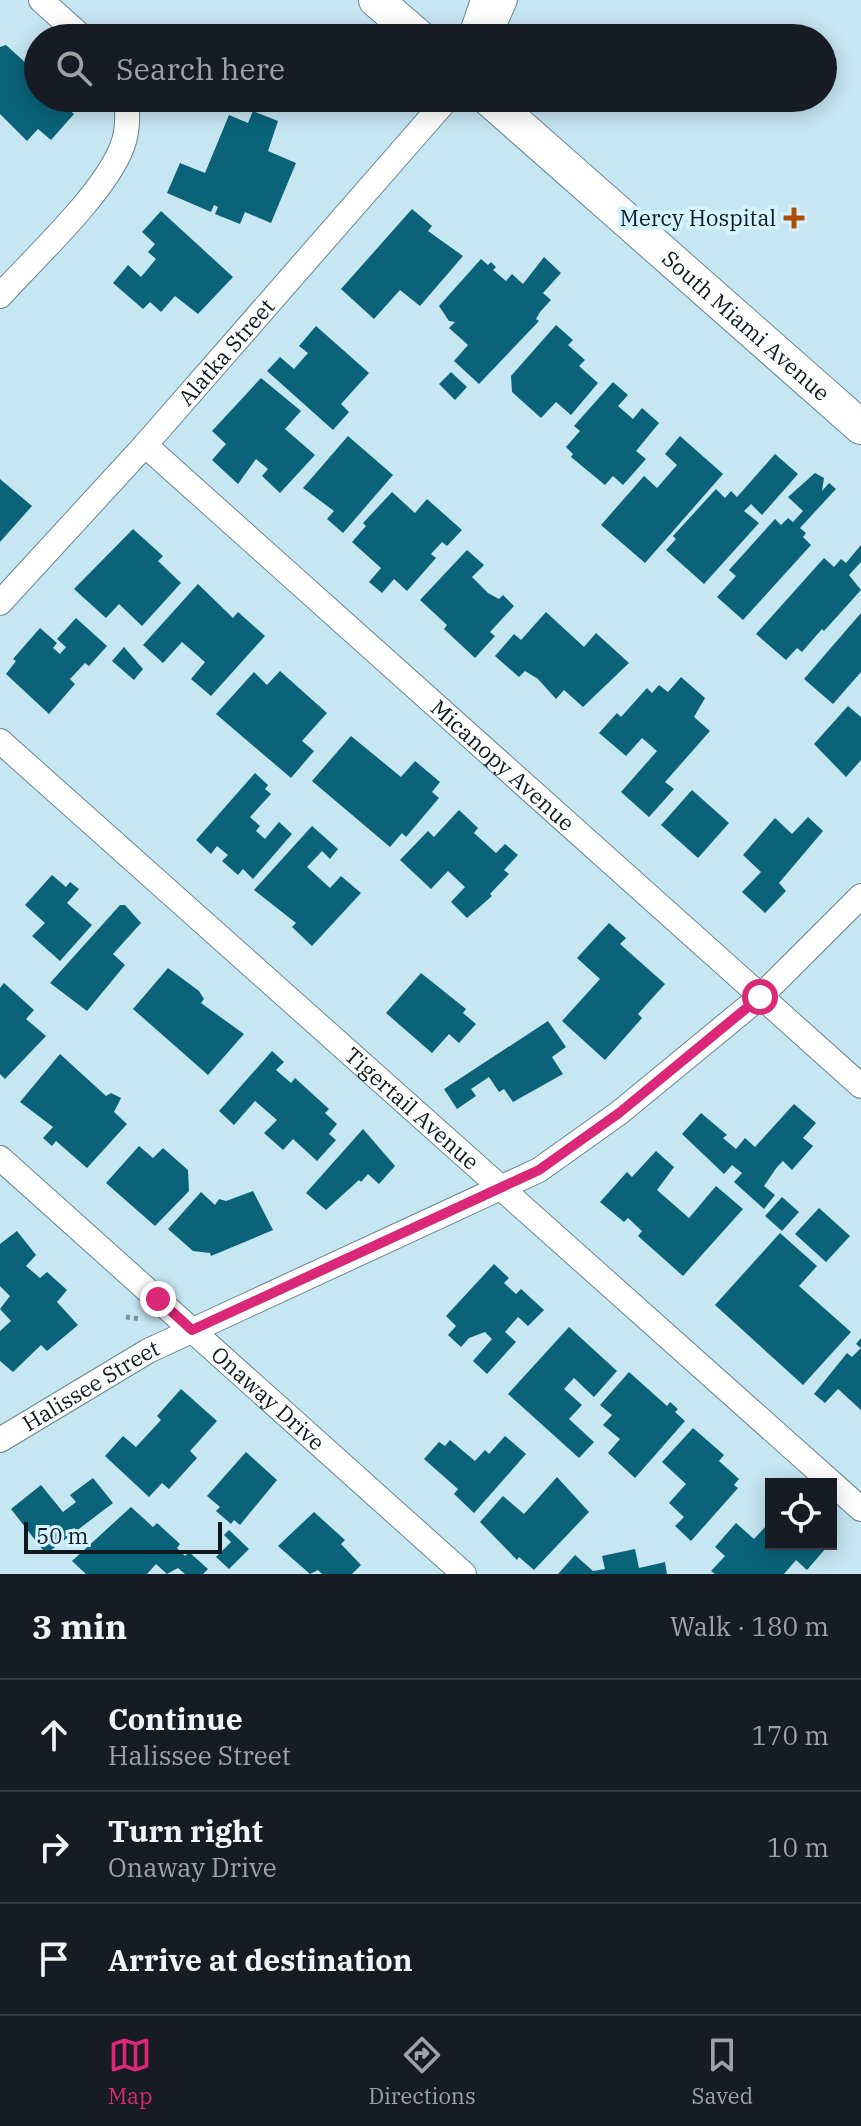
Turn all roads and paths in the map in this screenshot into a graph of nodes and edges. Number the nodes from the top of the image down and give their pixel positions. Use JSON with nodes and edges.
{"nodes":[{"id":1,"x":41,"y":0,"type":"edge"},
{"id":2,"x":376,"y":0,"type":"edge"},
{"id":3,"x":483,"y":0,"type":"edge"},
{"id":4,"x":505,"y":0,"type":"edge"},
{"id":5,"x":68,"y":24,"type":"edge"},
{"id":6,"x":404,"y":24,"type":"edge"},
{"id":7,"x":475,"y":24,"type":"edge"},
{"id":8,"x":494,"y":24,"type":"edge"},
{"id":9,"x":126,"y":112,"type":"edge"},
{"id":10,"x":436,"y":112,"type":"edge"},
{"id":11,"x":504,"y":112,"type":"edge"},
{"id":12,"x":0,"y":296,"type":"edge"},
{"id":13,"x":861,"y":427,"type":"edge"},
{"id":14,"x":145,"y":445,"type":"junction"},
{"id":15,"x":0,"y":603,"type":"edge"},
{"id":16,"x":0,"y":741,"type":"edge"},
{"id":17,"x":861,"y":896,"type":"edge"},
{"id":18,"x":760,"y":997,"type":"junction"},
{"id":19,"x":861,"y":1086,"type":"edge"},
{"id":20,"x":0,"y":1158,"type":"edge"},
{"id":21,"x":503,"y":1188,"type":"junction"},
{"id":22,"x":126,"y":1317,"type":"dead end"},
{"id":23,"x":143,"y":1320,"type":"dead end"},
{"id":24,"x":192,"y":1330,"type":"junction"},
{"id":25,"x":0,"y":1440,"type":"edge"},
{"id":26,"x":861,"y":1509,"type":"edge"},
{"id":27,"x":464,"y":1574,"type":"edge"}],
"edges":[{"from":1,"to":5,"type":"street"},
{"from":2,"to":6,"type":"main road"},
{"from":3,"to":7,"type":"street"},
{"from":4,"to":8,"type":"street"},
{"from":9,"to":12,"type":"street"},
{"from":10,"to":14,"type":"street","name":"Alatka Street"},
{"from":11,"to":13,"type":"main road","name":"South Miami Avenue"},
{"from":14,"to":15,"type":"street","name":"Alatka Street"},
{"from":14,"to":18,"type":"street","name":"Micanopy Avenue"},
{"from":16,"to":21,"type":"street","name":"Tigertail Avenue"},
{"from":17,"to":18,"type":"street","name":"Halissee Street"},
{"from":18,"to":19,"type":"street","name":"Micanopy Avenue"},
{"from":18,"to":21,"type":"street","name":"Halissee Street"},
{"from":20,"to":24,"type":"street","name":"Onaway Drive"},
{"from":21,"to":24,"type":"street","name":"Halissee Street"},
{"from":21,"to":26,"type":"street","name":"Tigertail Avenue"},
{"from":22,"to":23,"type":"path"},
{"from":24,"to":25,"type":"street","name":"Halissee Street"},
{"from":24,"to":27,"type":"street","name":"Onaway Drive"}]}
